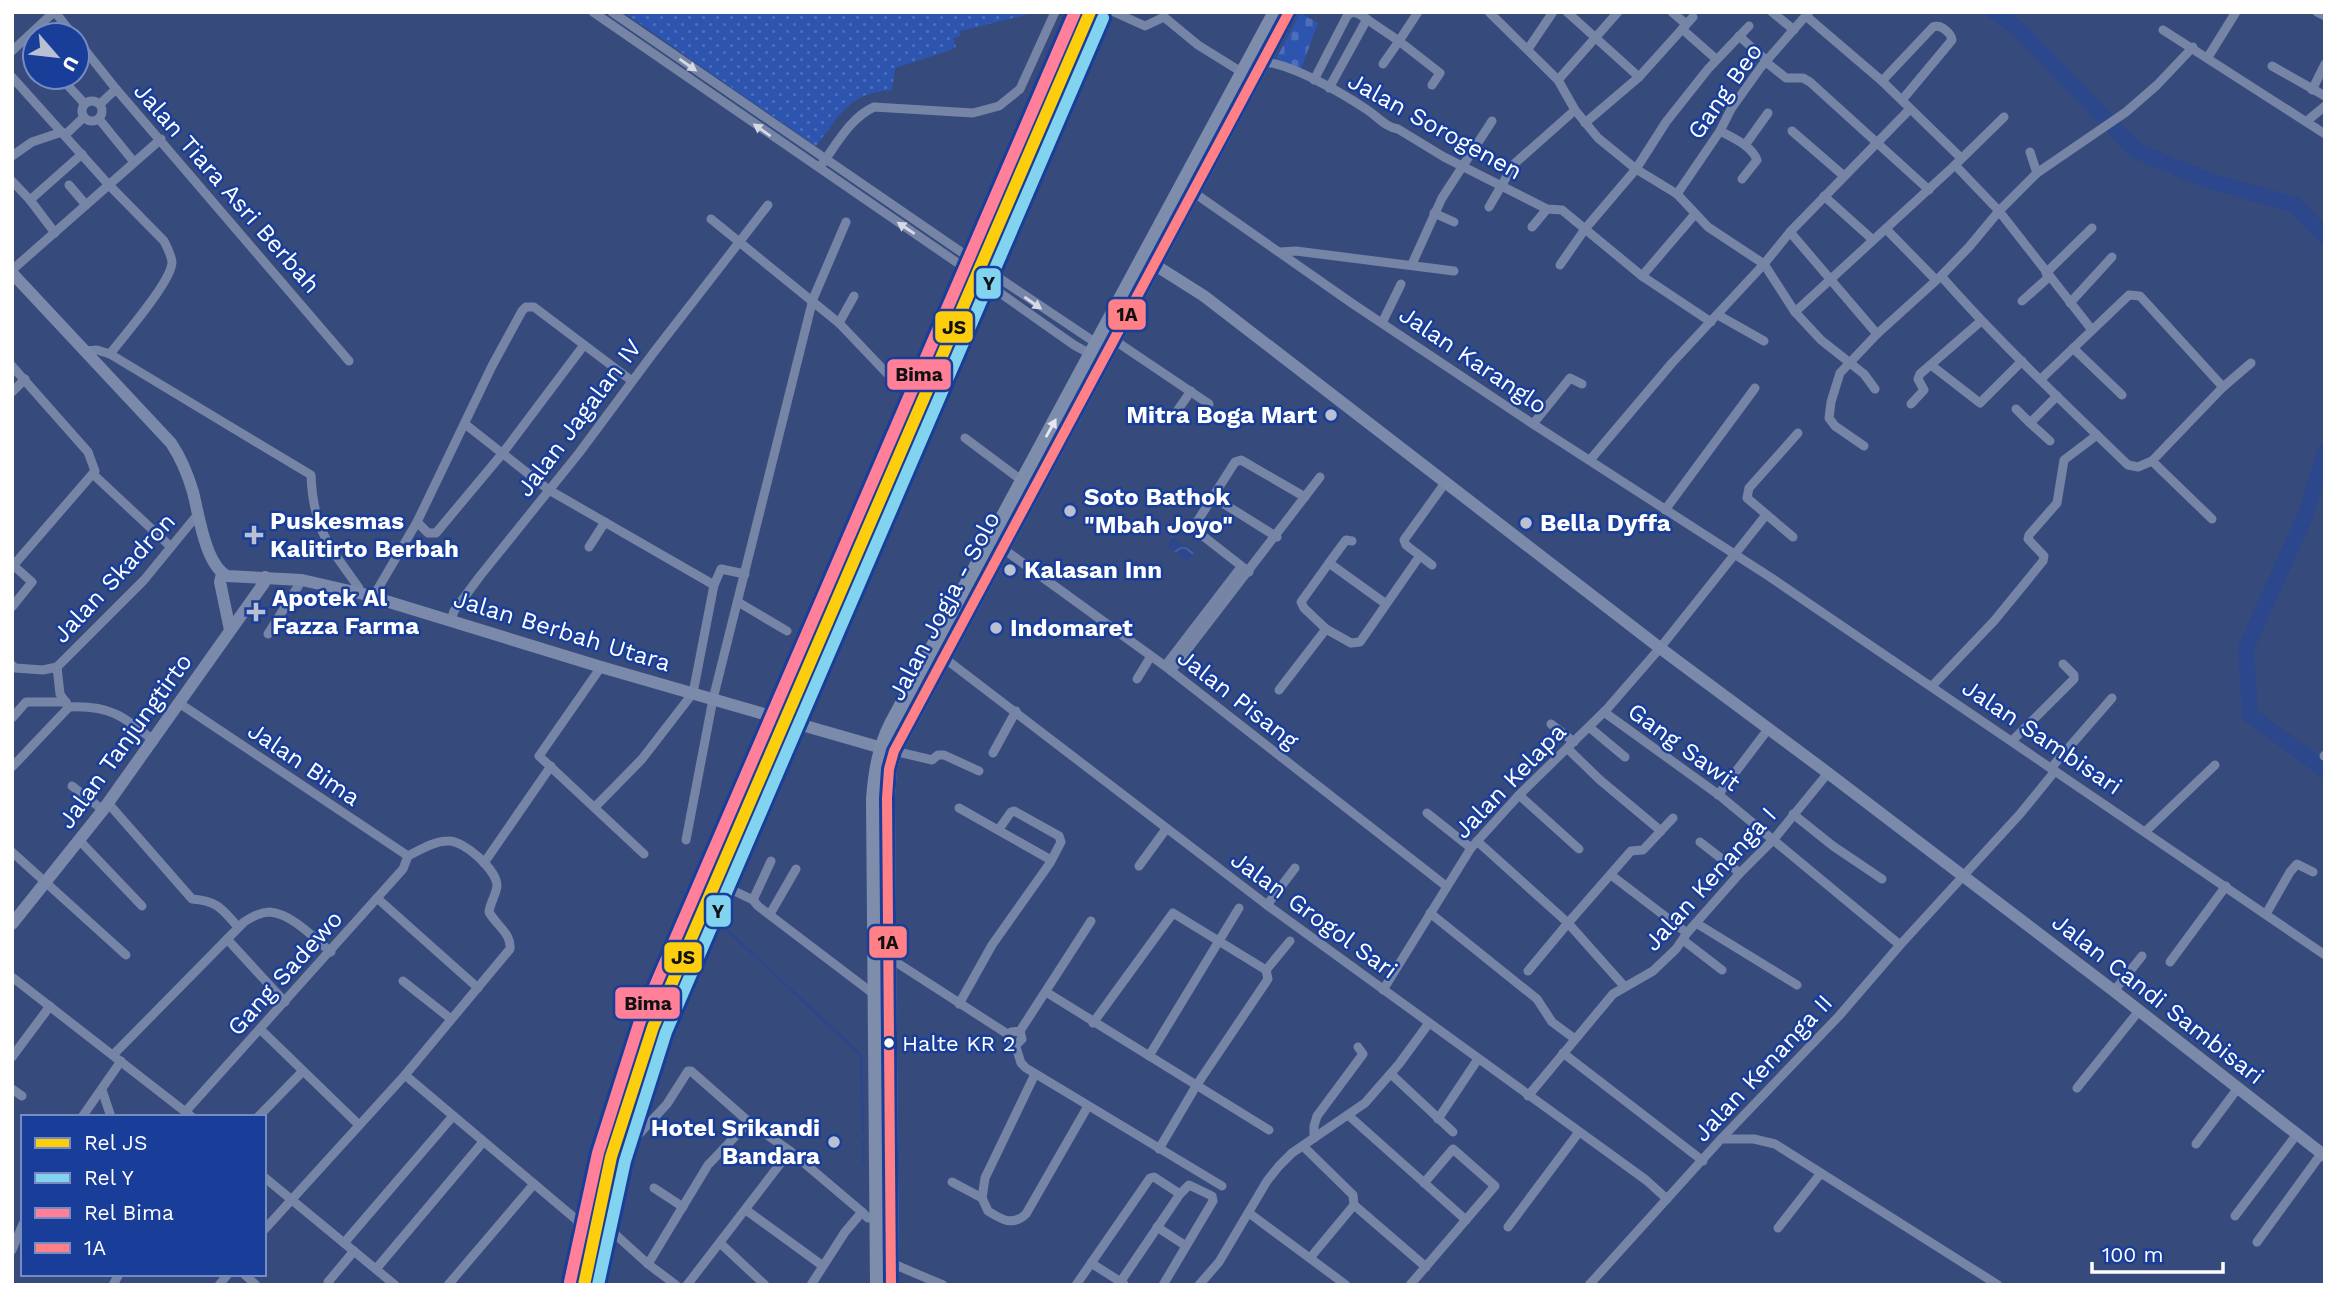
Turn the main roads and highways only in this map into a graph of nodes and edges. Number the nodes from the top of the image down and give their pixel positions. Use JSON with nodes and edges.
{"nodes":[{"id":1,"x":1276,"y":12,"type":"edge"},
{"id":2,"x":1289,"y":12,"type":"edge"},
{"id":3,"x":1103,"y":350,"type":"junction"},
{"id":4,"x":888,"y":749,"type":"junction"},
{"id":5,"x":883,"y":1137,"type":"junction"},
{"id":6,"x":878,"y":1285,"type":"edge"},
{"id":7,"x":891,"y":1285,"type":"edge"}],
"edges":[{"from":1,"to":3,"type":"highway","name":"Jalan Jogja - Solo"},
{"from":2,"to":3,"type":"highway","name":"Jalan Jogja - Solo"},
{"from":3,"to":4,"type":"highway","name":"Jalan Jogja - Solo"},
{"from":4,"to":3,"type":"highway","name":"Jalan Jogja - Solo","one_way":true},
{"from":4,"to":5,"type":"highway","name":"Jalan Jogja - Solo"},
{"from":4,"to":5,"type":"highway","name":"Jalan Jogja - Solo"},
{"from":5,"to":6,"type":"highway","name":"Jalan Jogja - Solo"},
{"from":5,"to":7,"type":"highway","name":"Jalan Jogja - Solo"}]}
